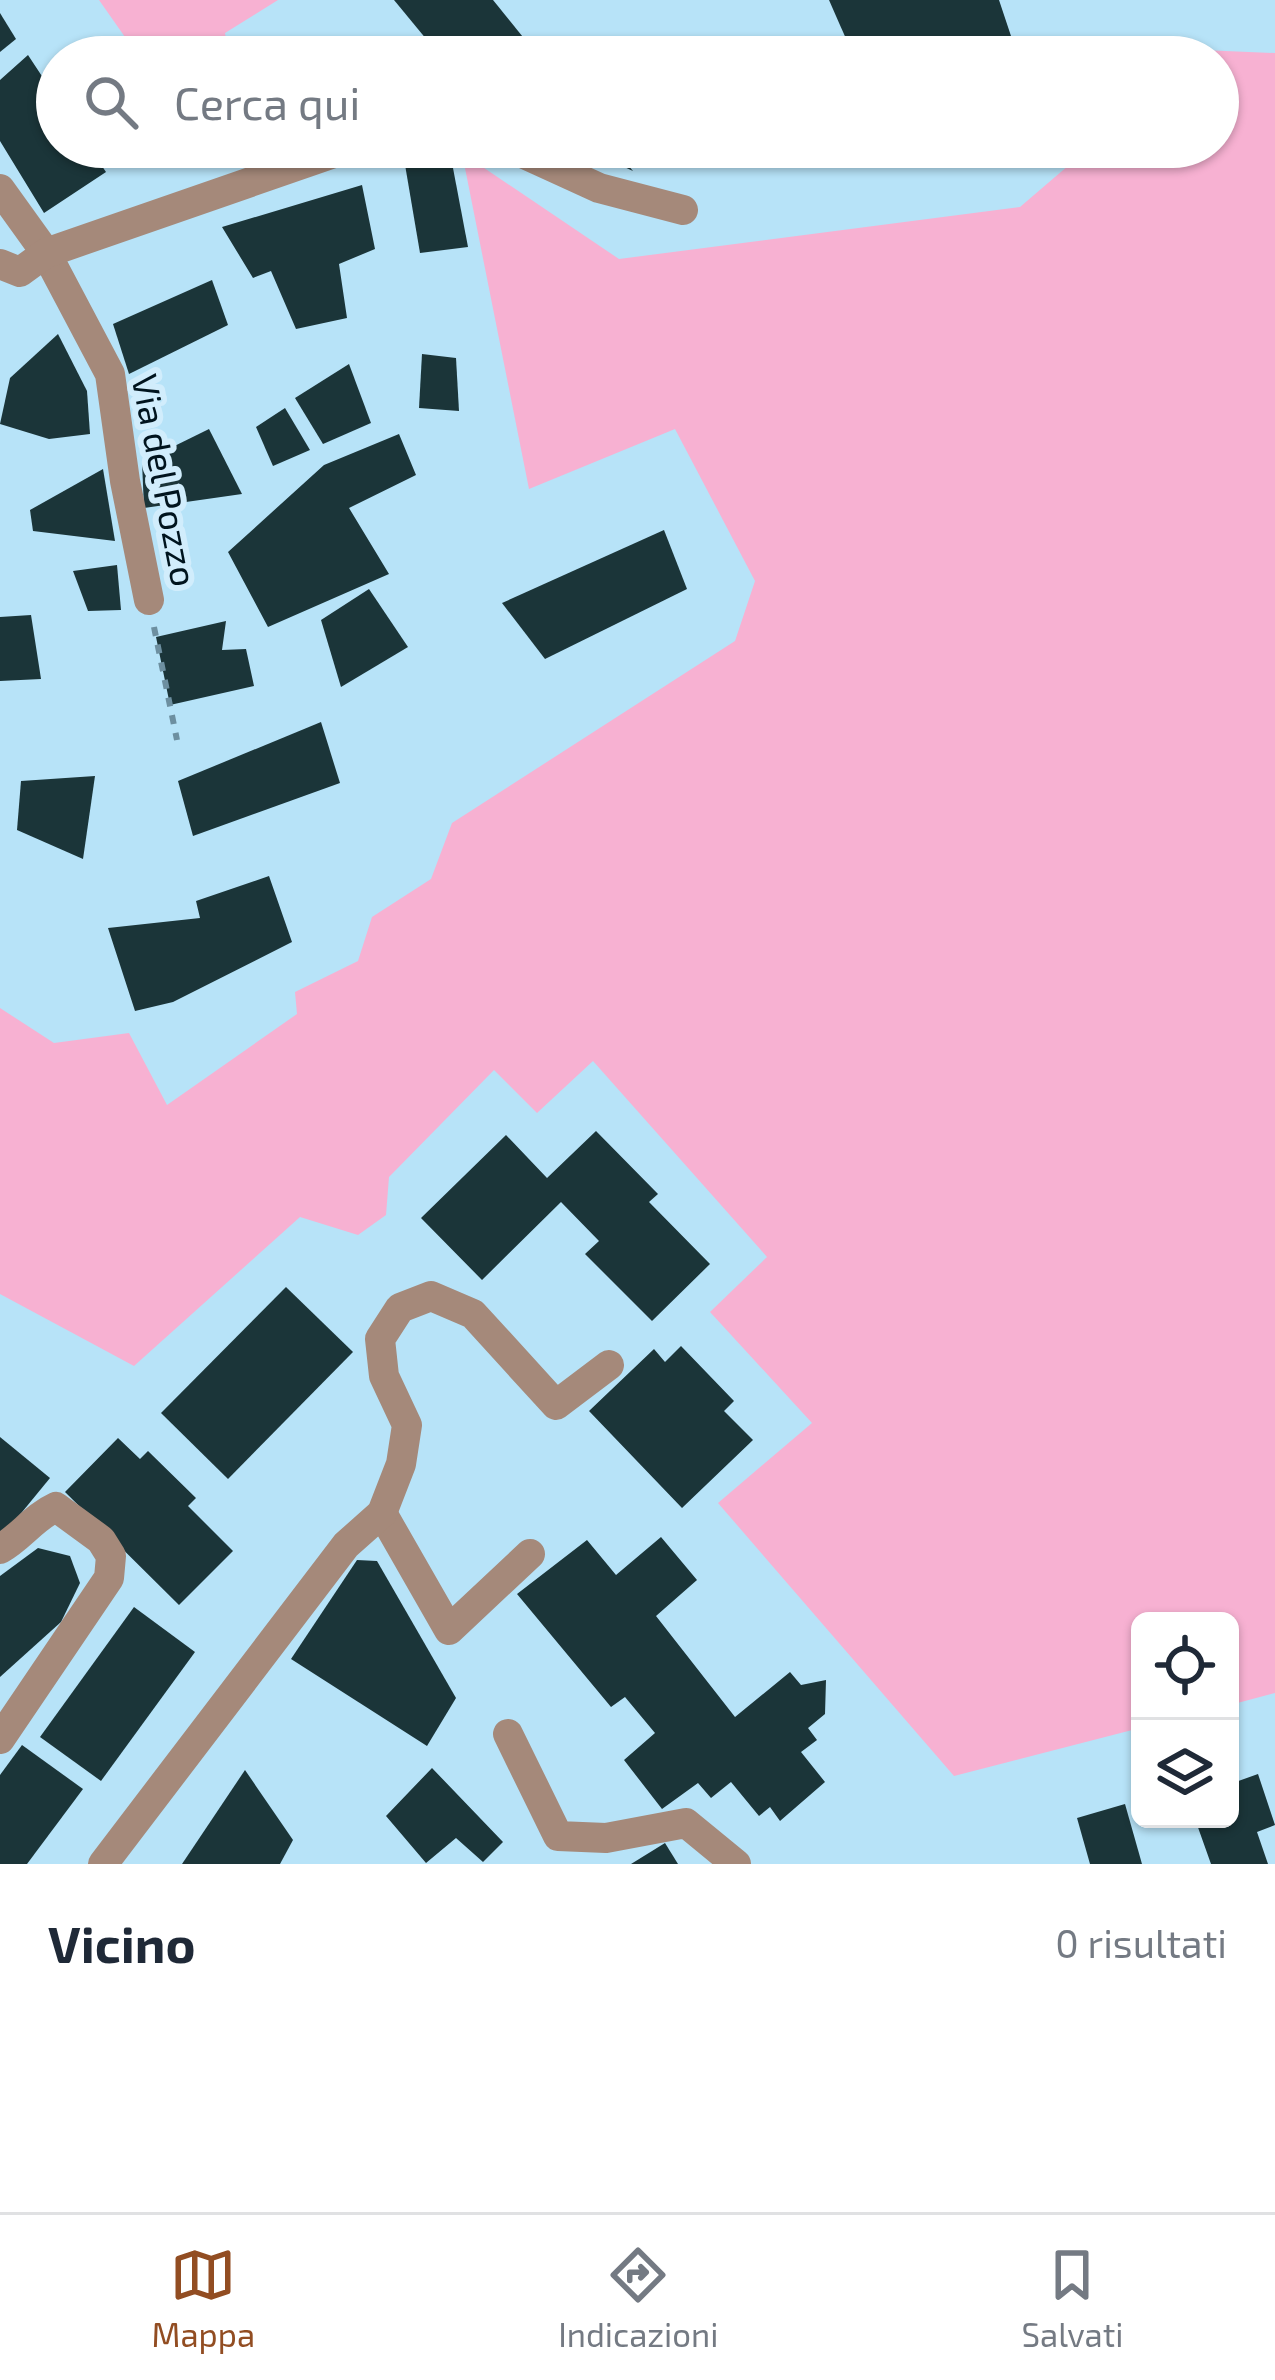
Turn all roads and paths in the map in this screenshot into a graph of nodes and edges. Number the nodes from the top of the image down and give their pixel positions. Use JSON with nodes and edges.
{"nodes":[{"id":1,"x":291,"y":168,"type":"edge"},
{"id":2,"x":555,"y":168,"type":"edge"},
{"id":3,"x":0,"y":189,"type":"edge"},
{"id":4,"x":682,"y":209,"type":"dead end"},
{"id":5,"x":46,"y":253,"type":"junction"},
{"id":6,"x":0,"y":264,"type":"edge"},
{"id":7,"x":149,"y":600,"type":"joint"},
{"id":8,"x":177,"y":740,"type":"dead end"},
{"id":9,"x":609,"y":1365,"type":"dead end"},
{"id":10,"x":382,"y":1513,"type":"junction"},
{"id":11,"x":0,"y":1549,"type":"edge"},
{"id":12,"x":530,"y":1554,"type":"dead end"},
{"id":13,"x":508,"y":1734,"type":"dead end"},
{"id":14,"x":0,"y":1739,"type":"edge"},
{"id":15,"x":103,"y":1864,"type":"edge"},
{"id":16,"x":736,"y":1864,"type":"edge"}],
"edges":[{"from":1,"to":5,"type":"street"},
{"from":2,"to":4,"type":"street"},
{"from":3,"to":5,"type":"street","name":"Via del Pozzo"},
{"from":5,"to":6,"type":"street"},
{"from":5,"to":7,"type":"street","name":"Via del Pozzo"},
{"from":7,"to":8,"type":"path","name":"Via del Pozzo"},
{"from":9,"to":10,"type":"street"},
{"from":10,"to":12,"type":"street"},
{"from":10,"to":15,"type":"street"},
{"from":11,"to":14,"type":"street"},
{"from":13,"to":16,"type":"street"}]}
